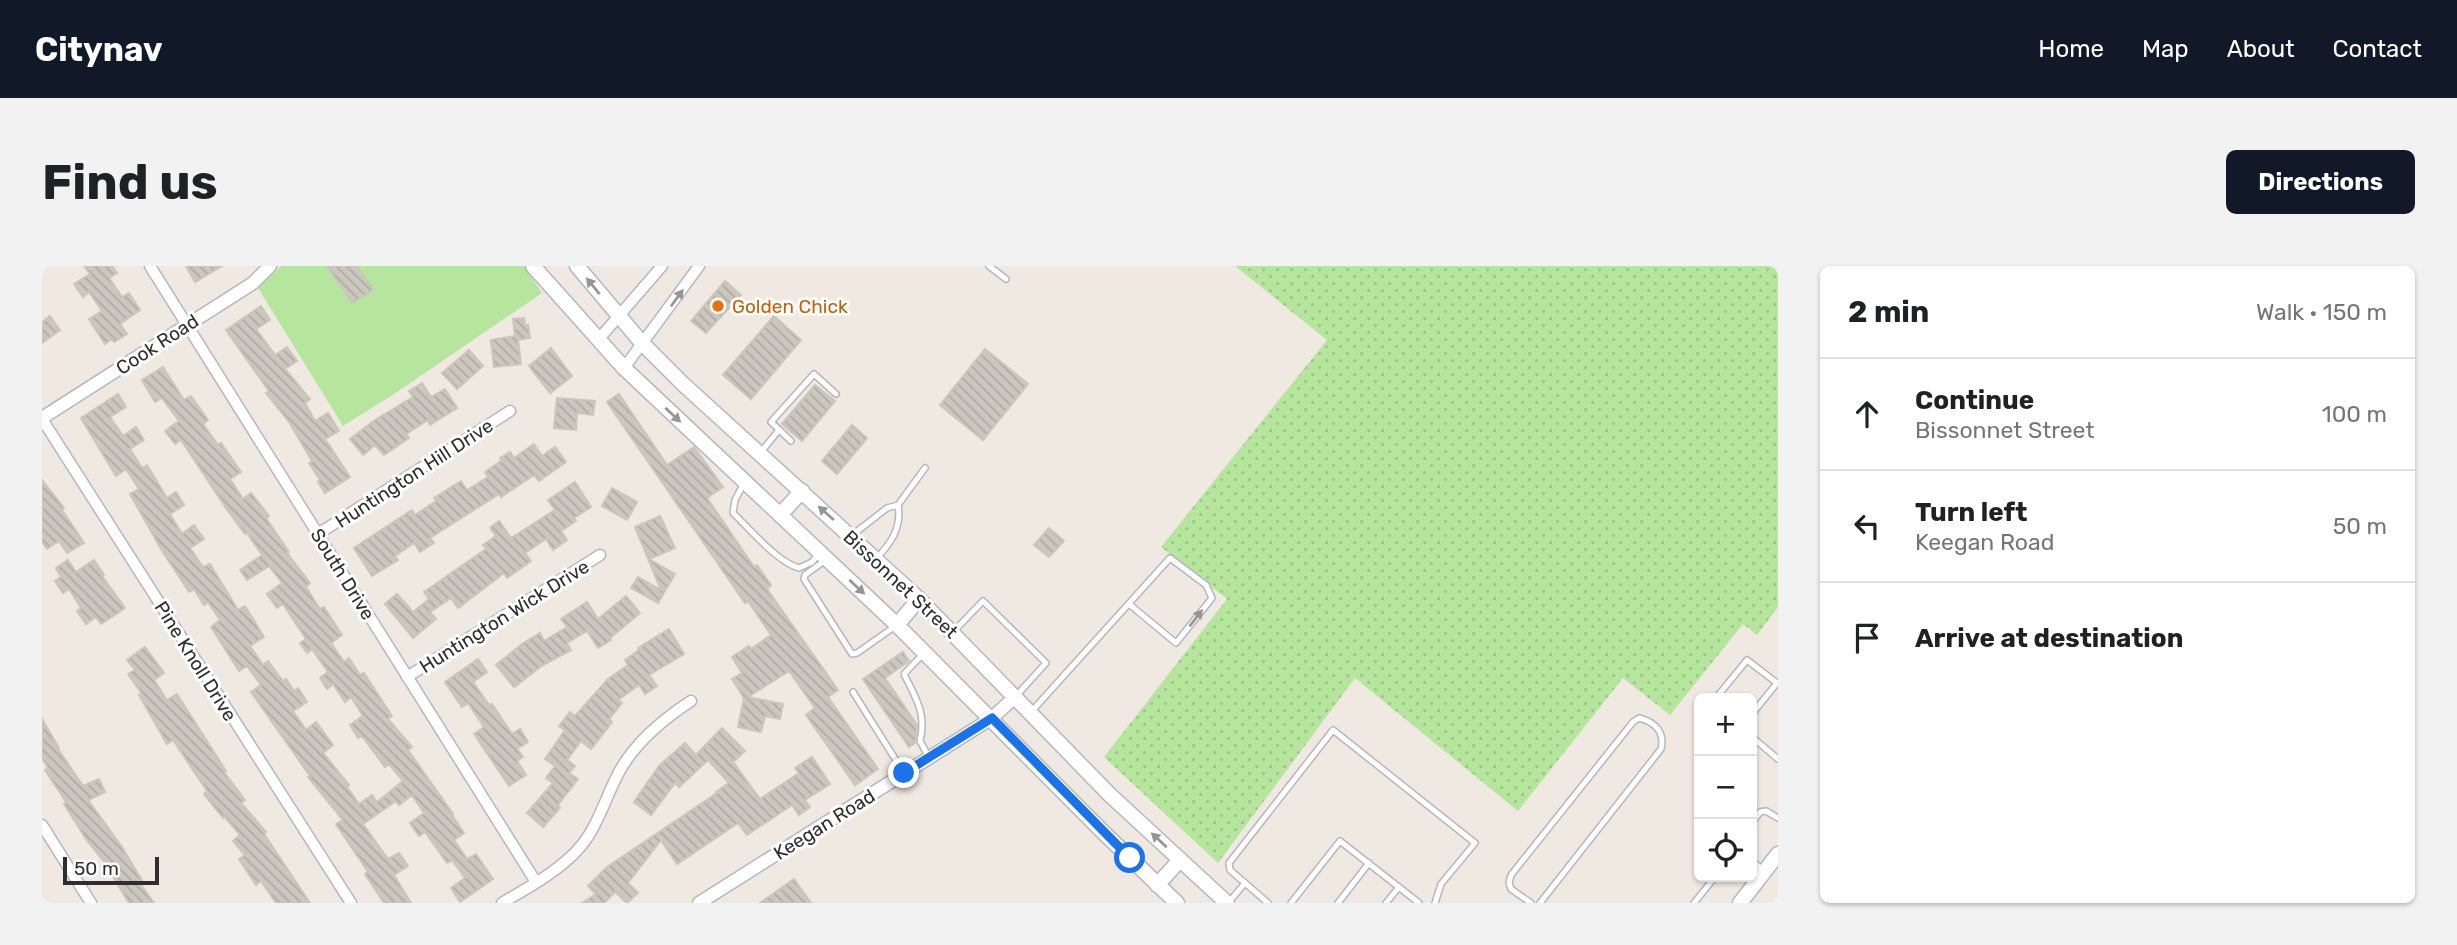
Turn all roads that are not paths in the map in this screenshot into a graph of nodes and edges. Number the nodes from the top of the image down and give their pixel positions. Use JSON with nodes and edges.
{"nodes":[{"id":1,"x":150,"y":266,"type":"edge"},
{"id":2,"x":533,"y":266,"type":"edge"},
{"id":3,"x":576,"y":266,"type":"edge"},
{"id":4,"x":662,"y":266,"type":"edge"},
{"id":5,"x":699,"y":266,"type":"edge"},
{"id":6,"x":989,"y":266,"type":"edge"},
{"id":7,"x":267,"y":267,"type":"edge"},
{"id":8,"x":1006,"y":279,"type":"dead end"},
{"id":9,"x":617,"y":316,"type":"junction"},
{"id":10,"x":187,"y":325,"type":"junction"},
{"id":11,"x":598,"y":340,"type":"junction"},
{"id":12,"x":642,"y":343,"type":"junction"},
{"id":13,"x":624,"y":368,"type":"junction"},
{"id":14,"x":836,"y":394,"type":"dead end"},
{"id":15,"x":510,"y":411,"type":"dead end"},
{"id":16,"x":42,"y":418,"type":"edge"},
{"id":17,"x":779,"y":430,"type":"junction"},
{"id":18,"x":791,"y":442,"type":"dead end"},
{"id":19,"x":760,"y":453,"type":"junction"},
{"id":20,"x":925,"y":468,"type":"dead end"},
{"id":21,"x":745,"y":482,"type":"junction"},
{"id":22,"x":802,"y":491,"type":"junction"},
{"id":23,"x":898,"y":505,"type":"junction"},
{"id":24,"x":780,"y":515,"type":"junction"},
{"id":25,"x":318,"y":534,"type":"junction"},
{"id":26,"x":851,"y":536,"type":"junction"},
{"id":27,"x":600,"y":555,"type":"dead end"},
{"id":28,"x":823,"y":555,"type":"junction"},
{"id":29,"x":876,"y":559,"type":"junction"},
{"id":30,"x":919,"y":599,"type":"junction"},
{"id":31,"x":1129,"y":604,"type":"junction"},
{"id":32,"x":897,"y":625,"type":"junction"},
{"id":33,"x":953,"y":633,"type":"junction"},
{"id":34,"x":925,"y":652,"type":"junction"},
{"id":35,"x":407,"y":677,"type":"junction"},
{"id":36,"x":853,"y":692,"type":"dead end"},
{"id":37,"x":1720,"y":693,"type":"edge"},
{"id":38,"x":1016,"y":696,"type":"junction"},
{"id":39,"x":691,"y":701,"type":"dead end"},
{"id":40,"x":1757,"y":708,"type":"edge"},
{"id":41,"x":1031,"y":712,"type":"junction"},
{"id":42,"x":992,"y":718,"type":"junction"},
{"id":43,"x":1757,"y":741,"type":"edge"},
{"id":44,"x":929,"y":757,"type":"junction"},
{"id":45,"x":1778,"y":759,"type":"edge"},
{"id":46,"x":904,"y":773,"type":"junction"},
{"id":47,"x":1778,"y":818,"type":"edge"},
{"id":48,"x":1755,"y":819,"type":"edge"},
{"id":49,"x":42,"y":825,"type":"edge"},
{"id":50,"x":1778,"y":854,"type":"edge"},
{"id":51,"x":1180,"y":860,"type":"junction"},
{"id":52,"x":1368,"y":863,"type":"junction"},
{"id":53,"x":1757,"y":865,"type":"edge"},
{"id":54,"x":1765,"y":871,"type":"junction"},
{"id":55,"x":536,"y":882,"type":"junction"},
{"id":56,"x":1711,"y":882,"type":"edge"},
{"id":57,"x":1245,"y":883,"type":"junction"},
{"id":58,"x":1157,"y":885,"type":"junction"},
{"id":59,"x":1399,"y":887,"type":"junction"},
{"id":60,"x":91,"y":903,"type":"edge"},
{"id":61,"x":351,"y":903,"type":"edge"},
{"id":62,"x":502,"y":903,"type":"edge"},
{"id":63,"x":699,"y":903,"type":"edge"},
{"id":64,"x":1177,"y":903,"type":"edge"},
{"id":65,"x":1227,"y":903,"type":"edge"},
{"id":66,"x":1268,"y":903,"type":"edge"},
{"id":67,"x":1291,"y":903,"type":"edge"},
{"id":68,"x":1338,"y":903,"type":"edge"},
{"id":69,"x":1386,"y":903,"type":"edge"},
{"id":70,"x":1419,"y":903,"type":"edge"},
{"id":71,"x":1435,"y":903,"type":"edge"},
{"id":72,"x":1531,"y":903,"type":"edge"},
{"id":73,"x":1540,"y":903,"type":"edge"},
{"id":74,"x":1694,"y":903,"type":"edge"},
{"id":75,"x":1740,"y":903,"type":"edge"}],
"edges":[{"from":1,"to":10,"type":"street","name":"South Drive"},
{"from":2,"to":11,"type":"main road","name":"Bissonnet Street"},
{"from":9,"to":3,"type":"main road","name":"Bissonnet Street","one_way":true},
{"from":4,"to":9,"type":"street"},
{"from":12,"to":5,"type":"street","one_way":true},
{"from":6,"to":8,"type":"lane"},
{"from":7,"to":10,"type":"street","name":"Cook Road"},
{"from":9,"to":11,"type":"street"},
{"from":9,"to":12,"type":"main road","name":"Bissonnet Street"},
{"from":10,"to":16,"type":"street","name":"Cook Road"},
{"from":10,"to":25,"type":"street","name":"South Drive"},
{"from":11,"to":13,"type":"main road","name":"Bissonnet Street"},
{"from":12,"to":13,"type":"street"},
{"from":12,"to":19,"type":"main road","name":"Bissonnet Street"},
{"from":13,"to":21,"type":"main road","name":"Bissonnet Street","one_way":true},
{"from":14,"to":17,"type":"lane"},
{"from":15,"to":25,"type":"street","name":"Huntington Hill Drive"},
{"from":16,"to":61,"type":"street","name":"Pine Knoll Drive"},
{"from":17,"to":18,"type":"lane"},
{"from":17,"to":19,"type":"lane"},
{"from":19,"to":22,"type":"main road","name":"Bissonnet Street"},
{"from":20,"to":23,"type":"lane"},
{"from":21,"to":24,"type":"main road","name":"Bissonnet Street"},
{"from":21,"to":28,"type":"lane"},
{"from":22,"to":24,"type":"main road"},
{"from":26,"to":22,"type":"main road","name":"Bissonnet Street","one_way":true},
{"from":23,"to":26,"type":"lane"},
{"from":23,"to":29,"type":"lane"},
{"from":24,"to":28,"type":"main road","name":"Bissonnet Street"},
{"from":25,"to":35,"type":"street","name":"South Drive"},
{"from":26,"to":29,"type":"main road","name":"Bissonnet Street"},
{"from":27,"to":35,"type":"street","name":"Huntington Wick Drive"},
{"from":28,"to":32,"type":"main road","name":"Bissonnet Street","one_way":true},
{"from":28,"to":32,"type":"lane"},
{"from":29,"to":30,"type":"main road","name":"Bissonnet Street"},
{"from":30,"to":32,"type":"main road"},
{"from":30,"to":33,"type":"main road","name":"Bissonnet Street"},
{"from":31,"to":31,"type":"lane","one_way":true},
{"from":31,"to":41,"type":"lane"},
{"from":32,"to":34,"type":"main road","name":"Bissonnet Street"},
{"from":33,"to":38,"type":"main road","name":"Bissonnet Street"},
{"from":33,"to":38,"type":"lane"},
{"from":34,"to":42,"type":"main road","name":"Bissonnet Street"},
{"from":34,"to":44,"type":"lane"},
{"from":35,"to":55,"type":"street","name":"South Drive"},
{"from":36,"to":46,"type":"lane"},
{"from":37,"to":40,"type":"lane"},
{"from":38,"to":41,"type":"main road","name":"Bissonnet Street"},
{"from":38,"to":42,"type":"street","name":"Keegan Road"},
{"from":39,"to":55,"type":"street"},
{"from":51,"to":41,"type":"main road","name":"Bissonnet Street","one_way":true},
{"from":42,"to":44,"type":"street","name":"Keegan Road"},
{"from":42,"to":58,"type":"main road","name":"Bissonnet Street"},
{"from":43,"to":45,"type":"lane"},
{"from":44,"to":46,"type":"street","name":"Keegan Road"},
{"from":46,"to":63,"type":"street","name":"Keegan Road"},
{"from":47,"to":48,"type":"lane"},
{"from":49,"to":60,"type":"street"},
{"from":50,"to":54,"type":"main road"},
{"from":51,"to":58,"type":"main road"},
{"from":51,"to":65,"type":"main road","name":"Bissonnet Street"},
{"from":52,"to":59,"type":"lane"},
{"from":52,"to":67,"type":"lane"},
{"from":52,"to":68,"type":"lane"},
{"from":53,"to":54,"type":"lane"},
{"from":54,"to":75,"type":"main road"},
{"from":55,"to":62,"type":"street"},
{"from":56,"to":74,"type":"lane"},
{"from":57,"to":65,"type":"lane"},
{"from":57,"to":66,"type":"lane"},
{"from":57,"to":71,"type":"lane"},
{"from":58,"to":64,"type":"main road","name":"Bissonnet Street"},
{"from":59,"to":69,"type":"lane"},
{"from":59,"to":70,"type":"lane"},
{"from":72,"to":73,"type":"lane"}]}
